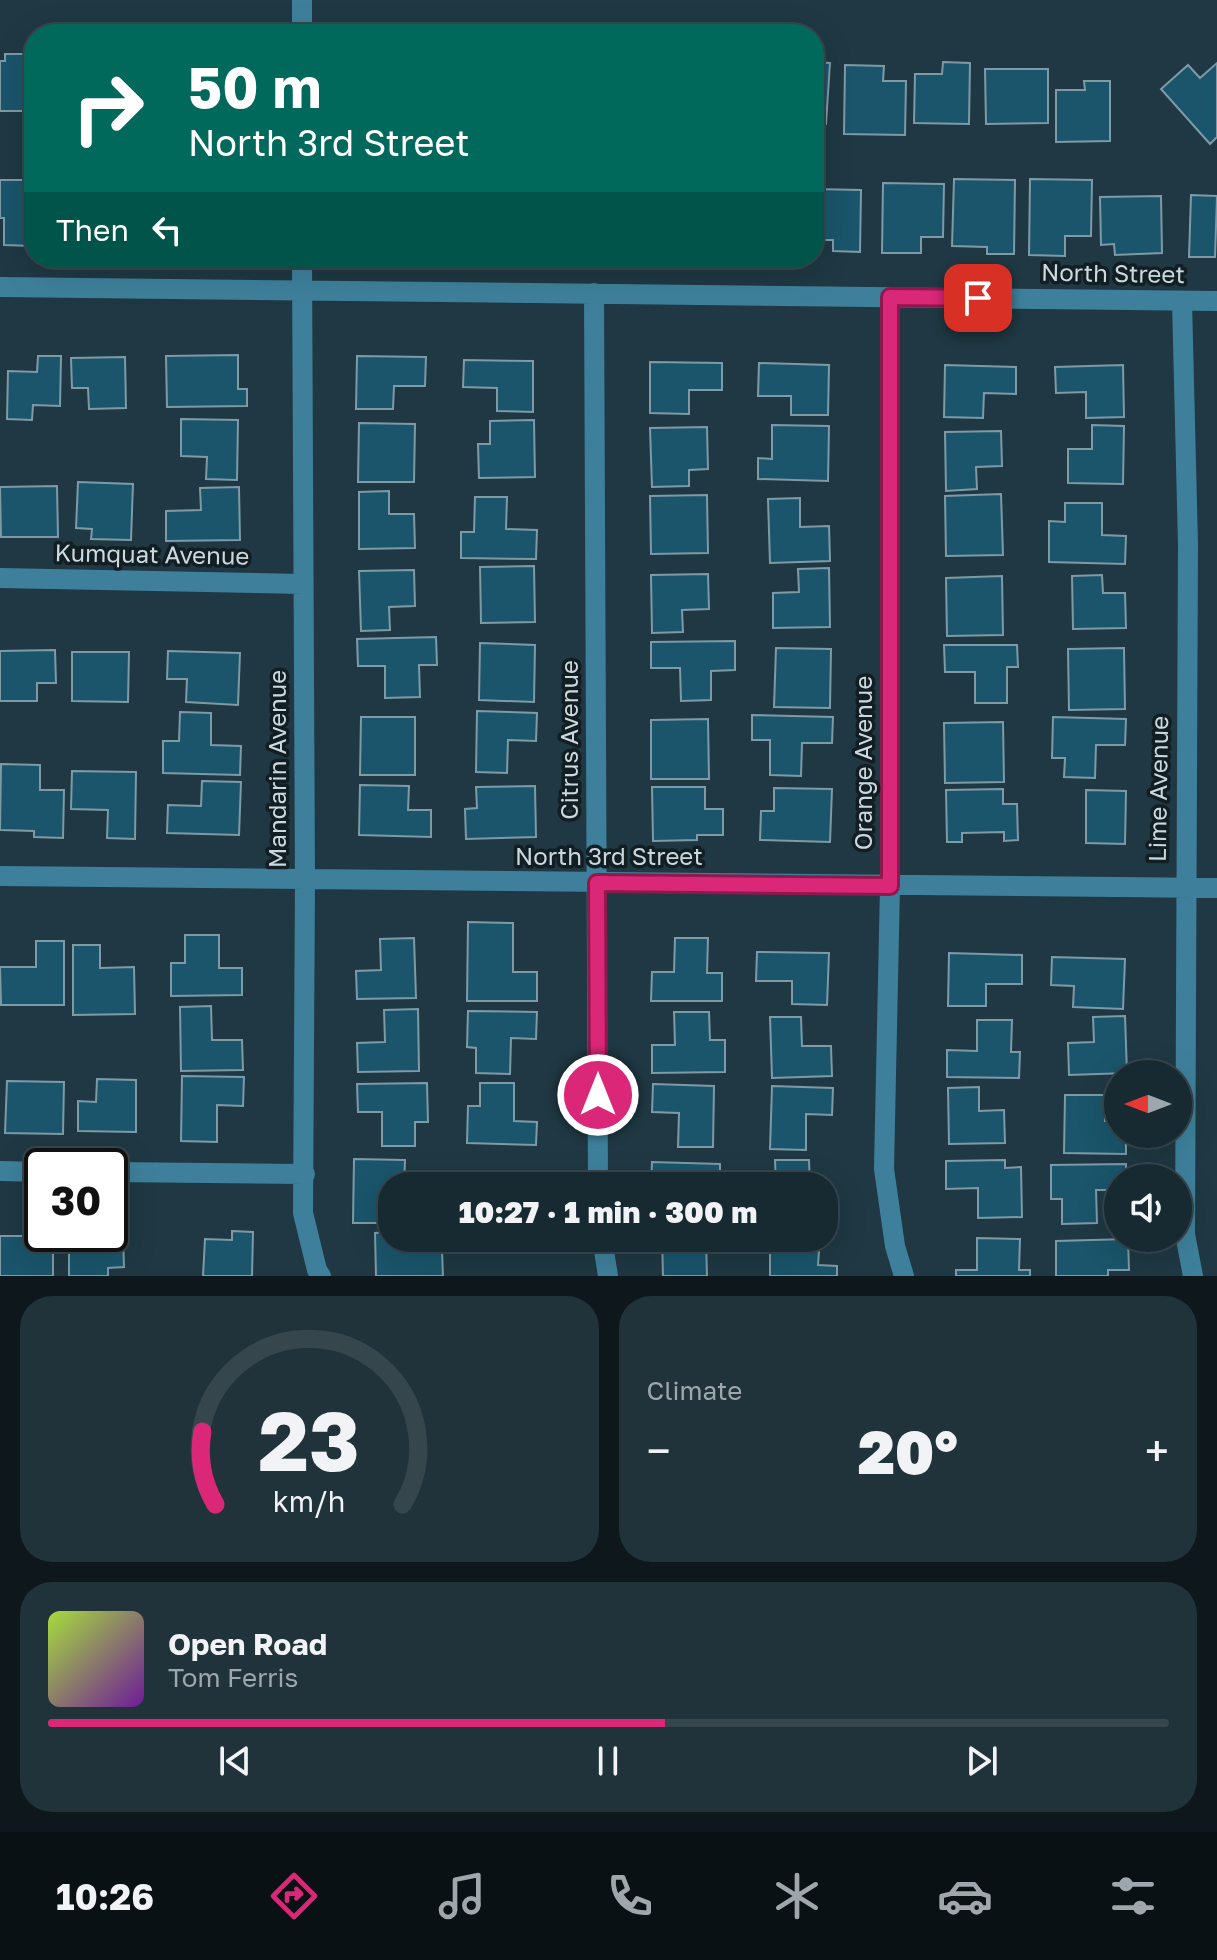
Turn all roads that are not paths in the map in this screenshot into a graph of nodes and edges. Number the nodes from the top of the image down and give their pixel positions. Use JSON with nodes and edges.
{"nodes":[{"id":1,"x":302,"y":0,"type":"edge"},
{"id":2,"x":302,"y":24,"type":"edge"},
{"id":3,"x":302,"y":268,"type":"edge"},
{"id":4,"x":0,"y":287,"type":"edge"},
{"id":5,"x":301,"y":291,"type":"junction"},
{"id":6,"x":594,"y":293,"type":"junction"},
{"id":7,"x":890,"y":297,"type":"junction"},
{"id":8,"x":1182,"y":301,"type":"junction"},
{"id":9,"x":1217,"y":301,"type":"edge"},
{"id":10,"x":0,"y":578,"type":"edge"},
{"id":11,"x":303,"y":584,"type":"junction"},
{"id":12,"x":0,"y":876,"type":"edge"},
{"id":13,"x":305,"y":881,"type":"junction"},
{"id":14,"x":597,"y":883,"type":"junction"},
{"id":15,"x":890,"y":886,"type":"junction"},
{"id":16,"x":1185,"y":888,"type":"junction"},
{"id":17,"x":1217,"y":888,"type":"edge"},
{"id":18,"x":0,"y":1171,"type":"edge"},
{"id":19,"x":24,"y":1172,"type":"edge"},
{"id":20,"x":128,"y":1172,"type":"edge"},
{"id":21,"x":598,"y":1172,"type":"edge"},
{"id":22,"x":305,"y":1174,"type":"junction"},
{"id":23,"x":604,"y":1252,"type":"edge"},
{"id":24,"x":321,"y":1276,"type":"edge"},
{"id":25,"x":608,"y":1276,"type":"edge"},
{"id":26,"x":904,"y":1276,"type":"edge"},
{"id":27,"x":1193,"y":1276,"type":"edge"}],
"edges":[{"from":1,"to":2,"type":"street"},
{"from":3,"to":5,"type":"street","name":"Mandarin Avenue"},
{"from":4,"to":5,"type":"street","name":"North Street"},
{"from":5,"to":6,"type":"street","name":"North Street"},
{"from":5,"to":11,"type":"street","name":"Mandarin Avenue"},
{"from":6,"to":7,"type":"street","name":"North Street"},
{"from":6,"to":14,"type":"street","name":"Citrus Avenue"},
{"from":7,"to":8,"type":"street","name":"North Street"},
{"from":7,"to":15,"type":"street","name":"Orange Avenue"},
{"from":8,"to":9,"type":"street","name":"North Street"},
{"from":8,"to":16,"type":"street","name":"Lime Avenue"},
{"from":10,"to":11,"type":"street","name":"Kumquat Avenue"},
{"from":11,"to":13,"type":"street","name":"Mandarin Avenue"},
{"from":12,"to":13,"type":"street","name":"North 3rd Street"},
{"from":13,"to":14,"type":"street","name":"North 3rd Street"},
{"from":13,"to":22,"type":"street","name":"Mandarin Avenue"},
{"from":14,"to":15,"type":"street","name":"North 3rd Street"},
{"from":14,"to":21,"type":"street","name":"Citrus Avenue"},
{"from":15,"to":16,"type":"street","name":"North 3rd Street"},
{"from":15,"to":26,"type":"street","name":"Orange Avenue"},
{"from":16,"to":17,"type":"street","name":"North 3rd Street"},
{"from":16,"to":27,"type":"street","name":"Lime Avenue"},
{"from":18,"to":19,"type":"street"},
{"from":20,"to":22,"type":"street"},
{"from":22,"to":24,"type":"street","name":"Mandarin Avenue"},
{"from":23,"to":25,"type":"street"}]}
